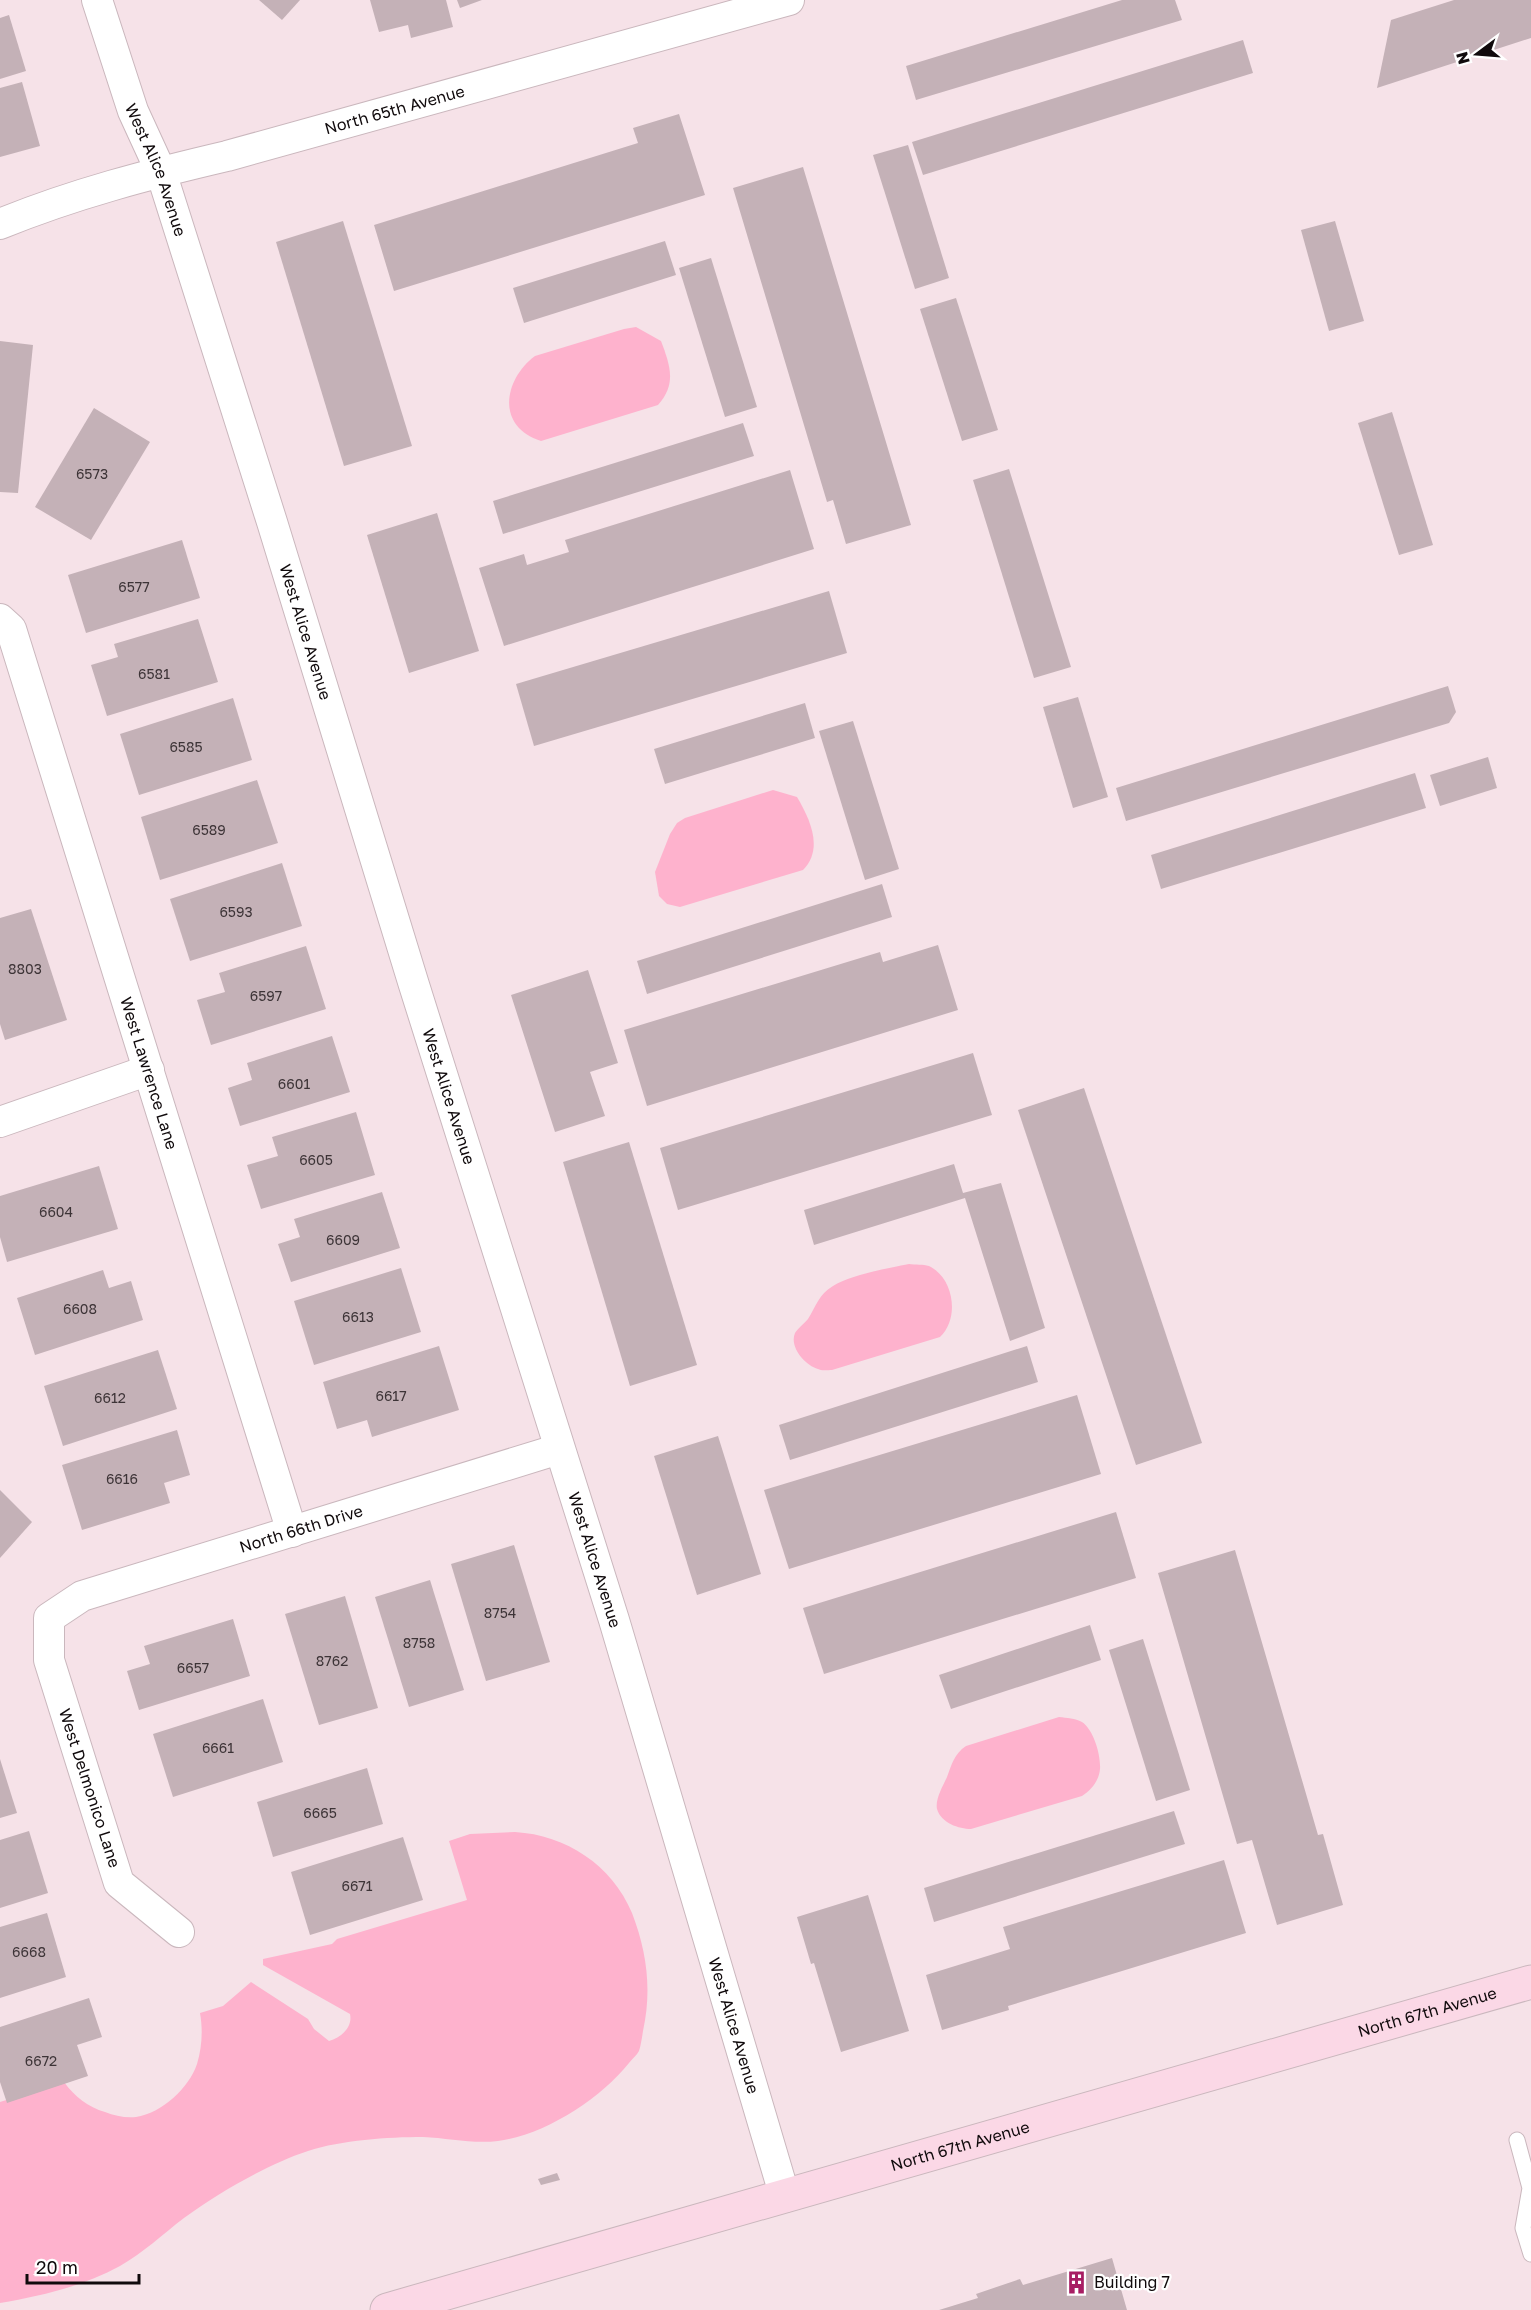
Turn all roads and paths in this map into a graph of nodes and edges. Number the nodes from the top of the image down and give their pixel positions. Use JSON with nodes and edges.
{"nodes":[{"id":1,"x":97,"y":0,"type":"edge"},
{"id":2,"x":789,"y":0,"type":"edge"},
{"id":3,"x":161,"y":172,"type":"junction"},
{"id":4,"x":0,"y":224,"type":"edge"},
{"id":5,"x":0,"y":619,"type":"edge"},
{"id":6,"x":149,"y":1070,"type":"junction"},
{"id":7,"x":0,"y":1122,"type":"edge"},
{"id":8,"x":559,"y":1449,"type":"junction"},
{"id":9,"x":292,"y":1532,"type":"junction"},
{"id":10,"x":49,"y":1618,"type":"joint"},
{"id":11,"x":179,"y":1932,"type":"dead end"},
{"id":12,"x":1531,"y":1982,"type":"edge"},
{"id":13,"x":1517,"y":2140,"type":"dead end"},
{"id":14,"x":785,"y":2197,"type":"junction"},
{"id":15,"x":1527,"y":2227,"type":"edge"},
{"id":16,"x":1531,"y":2254,"type":"edge"},
{"id":17,"x":387,"y":2310,"type":"edge"}],
"edges":[{"from":1,"to":3,"type":"street","name":"West Alice Avenue"},
{"from":2,"to":3,"type":"street","name":"North 65th Avenue"},
{"from":3,"to":4,"type":"street","name":"North 65th Avenue"},
{"from":3,"to":8,"type":"street","name":"West Alice Avenue"},
{"from":5,"to":6,"type":"street","name":"West Lawrence Lane"},
{"from":6,"to":7,"type":"street"},
{"from":6,"to":9,"type":"street","name":"West Lawrence Lane"},
{"from":8,"to":9,"type":"street","name":"North 66th Drive"},
{"from":8,"to":14,"type":"street","name":"West Alice Avenue"},
{"from":9,"to":10,"type":"street","name":"North 66th Drive"},
{"from":10,"to":11,"type":"street","name":"West Delmonico Lane"},
{"from":12,"to":14,"type":"main road","name":"North 67th Avenue"},
{"from":13,"to":15,"type":"lane"},
{"from":14,"to":17,"type":"main road","name":"North 67th Avenue"},
{"from":15,"to":16,"type":"lane"}]}
